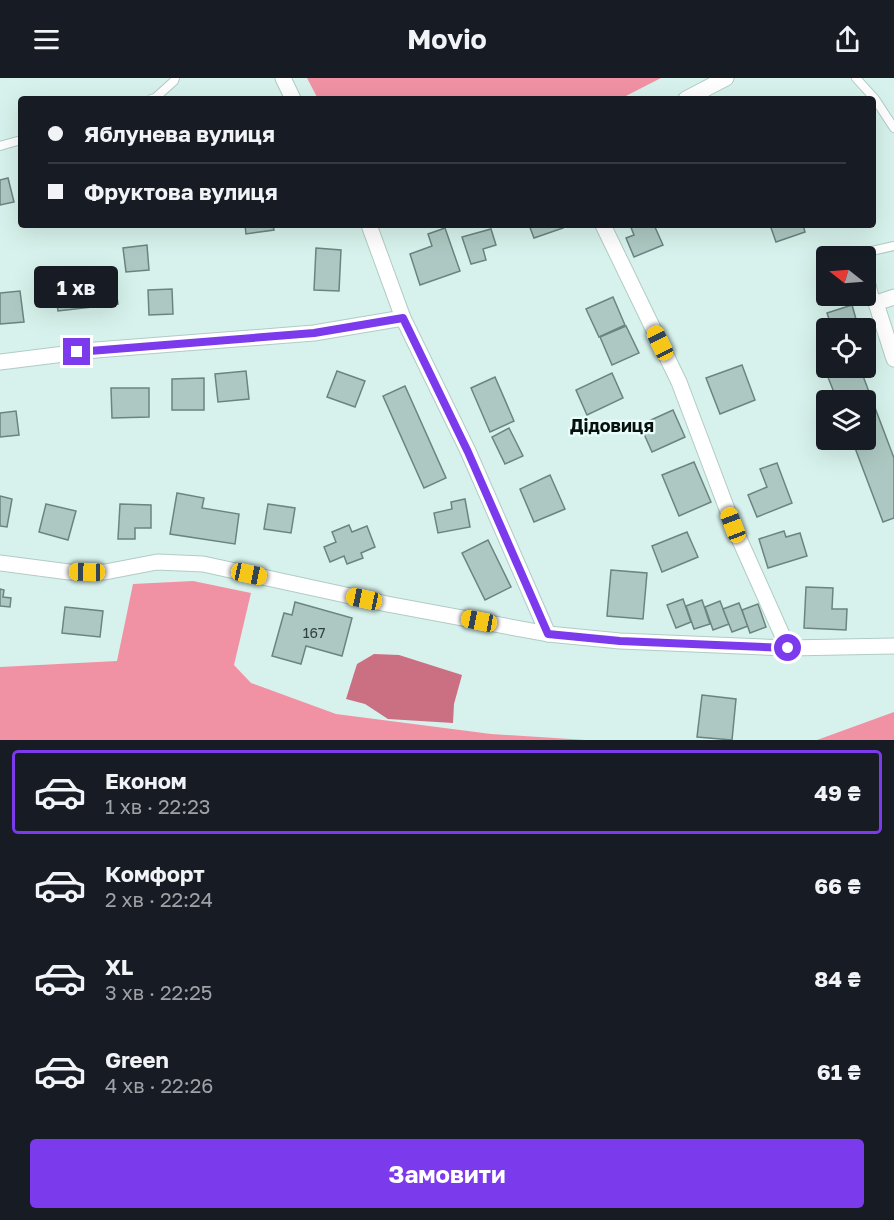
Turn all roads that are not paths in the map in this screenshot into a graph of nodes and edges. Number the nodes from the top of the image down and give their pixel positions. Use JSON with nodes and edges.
{"nodes":[{"id":1,"x":175,"y":78,"type":"edge"},
{"id":2,"x":283,"y":78,"type":"edge"},
{"id":3,"x":726,"y":78,"type":"edge"},
{"id":4,"x":856,"y":78,"type":"edge"},
{"id":5,"x":158,"y":96,"type":"edge"},
{"id":6,"x":292,"y":96,"type":"edge"},
{"id":7,"x":692,"y":96,"type":"edge"},
{"id":8,"x":871,"y":96,"type":"edge"},
{"id":9,"x":876,"y":102,"type":"edge"},
{"id":10,"x":894,"y":128,"type":"edge"},
{"id":11,"x":18,"y":141,"type":"edge"},
{"id":12,"x":0,"y":146,"type":"edge"},
{"id":13,"x":370,"y":228,"type":"edge"},
{"id":14,"x":604,"y":228,"type":"edge"},
{"id":15,"x":894,"y":246,"type":"edge"},
{"id":16,"x":876,"y":250,"type":"edge"},
{"id":17,"x":894,"y":297,"type":"edge"},
{"id":18,"x":876,"y":303,"type":"joint"},
{"id":19,"x":403,"y":318,"type":"junction"},
{"id":20,"x":894,"y":359,"type":"edge"},
{"id":21,"x":0,"y":362,"type":"edge"},
{"id":22,"x":0,"y":563,"type":"edge"},
{"id":23,"x":548,"y":634,"type":"junction"},
{"id":24,"x":894,"y":646,"type":"edge"},
{"id":25,"x":788,"y":648,"type":"junction"}],
"edges":[{"from":1,"to":5,"type":"lane"},
{"from":2,"to":6,"type":"street"},
{"from":3,"to":7,"type":"street"},
{"from":4,"to":8,"type":"lane"},
{"from":9,"to":10,"type":"lane"},
{"from":11,"to":12,"type":"lane"},
{"from":13,"to":19,"type":"street"},
{"from":14,"to":25,"type":"street"},
{"from":15,"to":16,"type":"lane"},
{"from":17,"to":18,"type":"street"},
{"from":18,"to":20,"type":"street"},
{"from":19,"to":21,"type":"street"},
{"from":19,"to":23,"type":"street"},
{"from":22,"to":23,"type":"street"},
{"from":23,"to":25,"type":"street"},
{"from":24,"to":25,"type":"street"}]}
